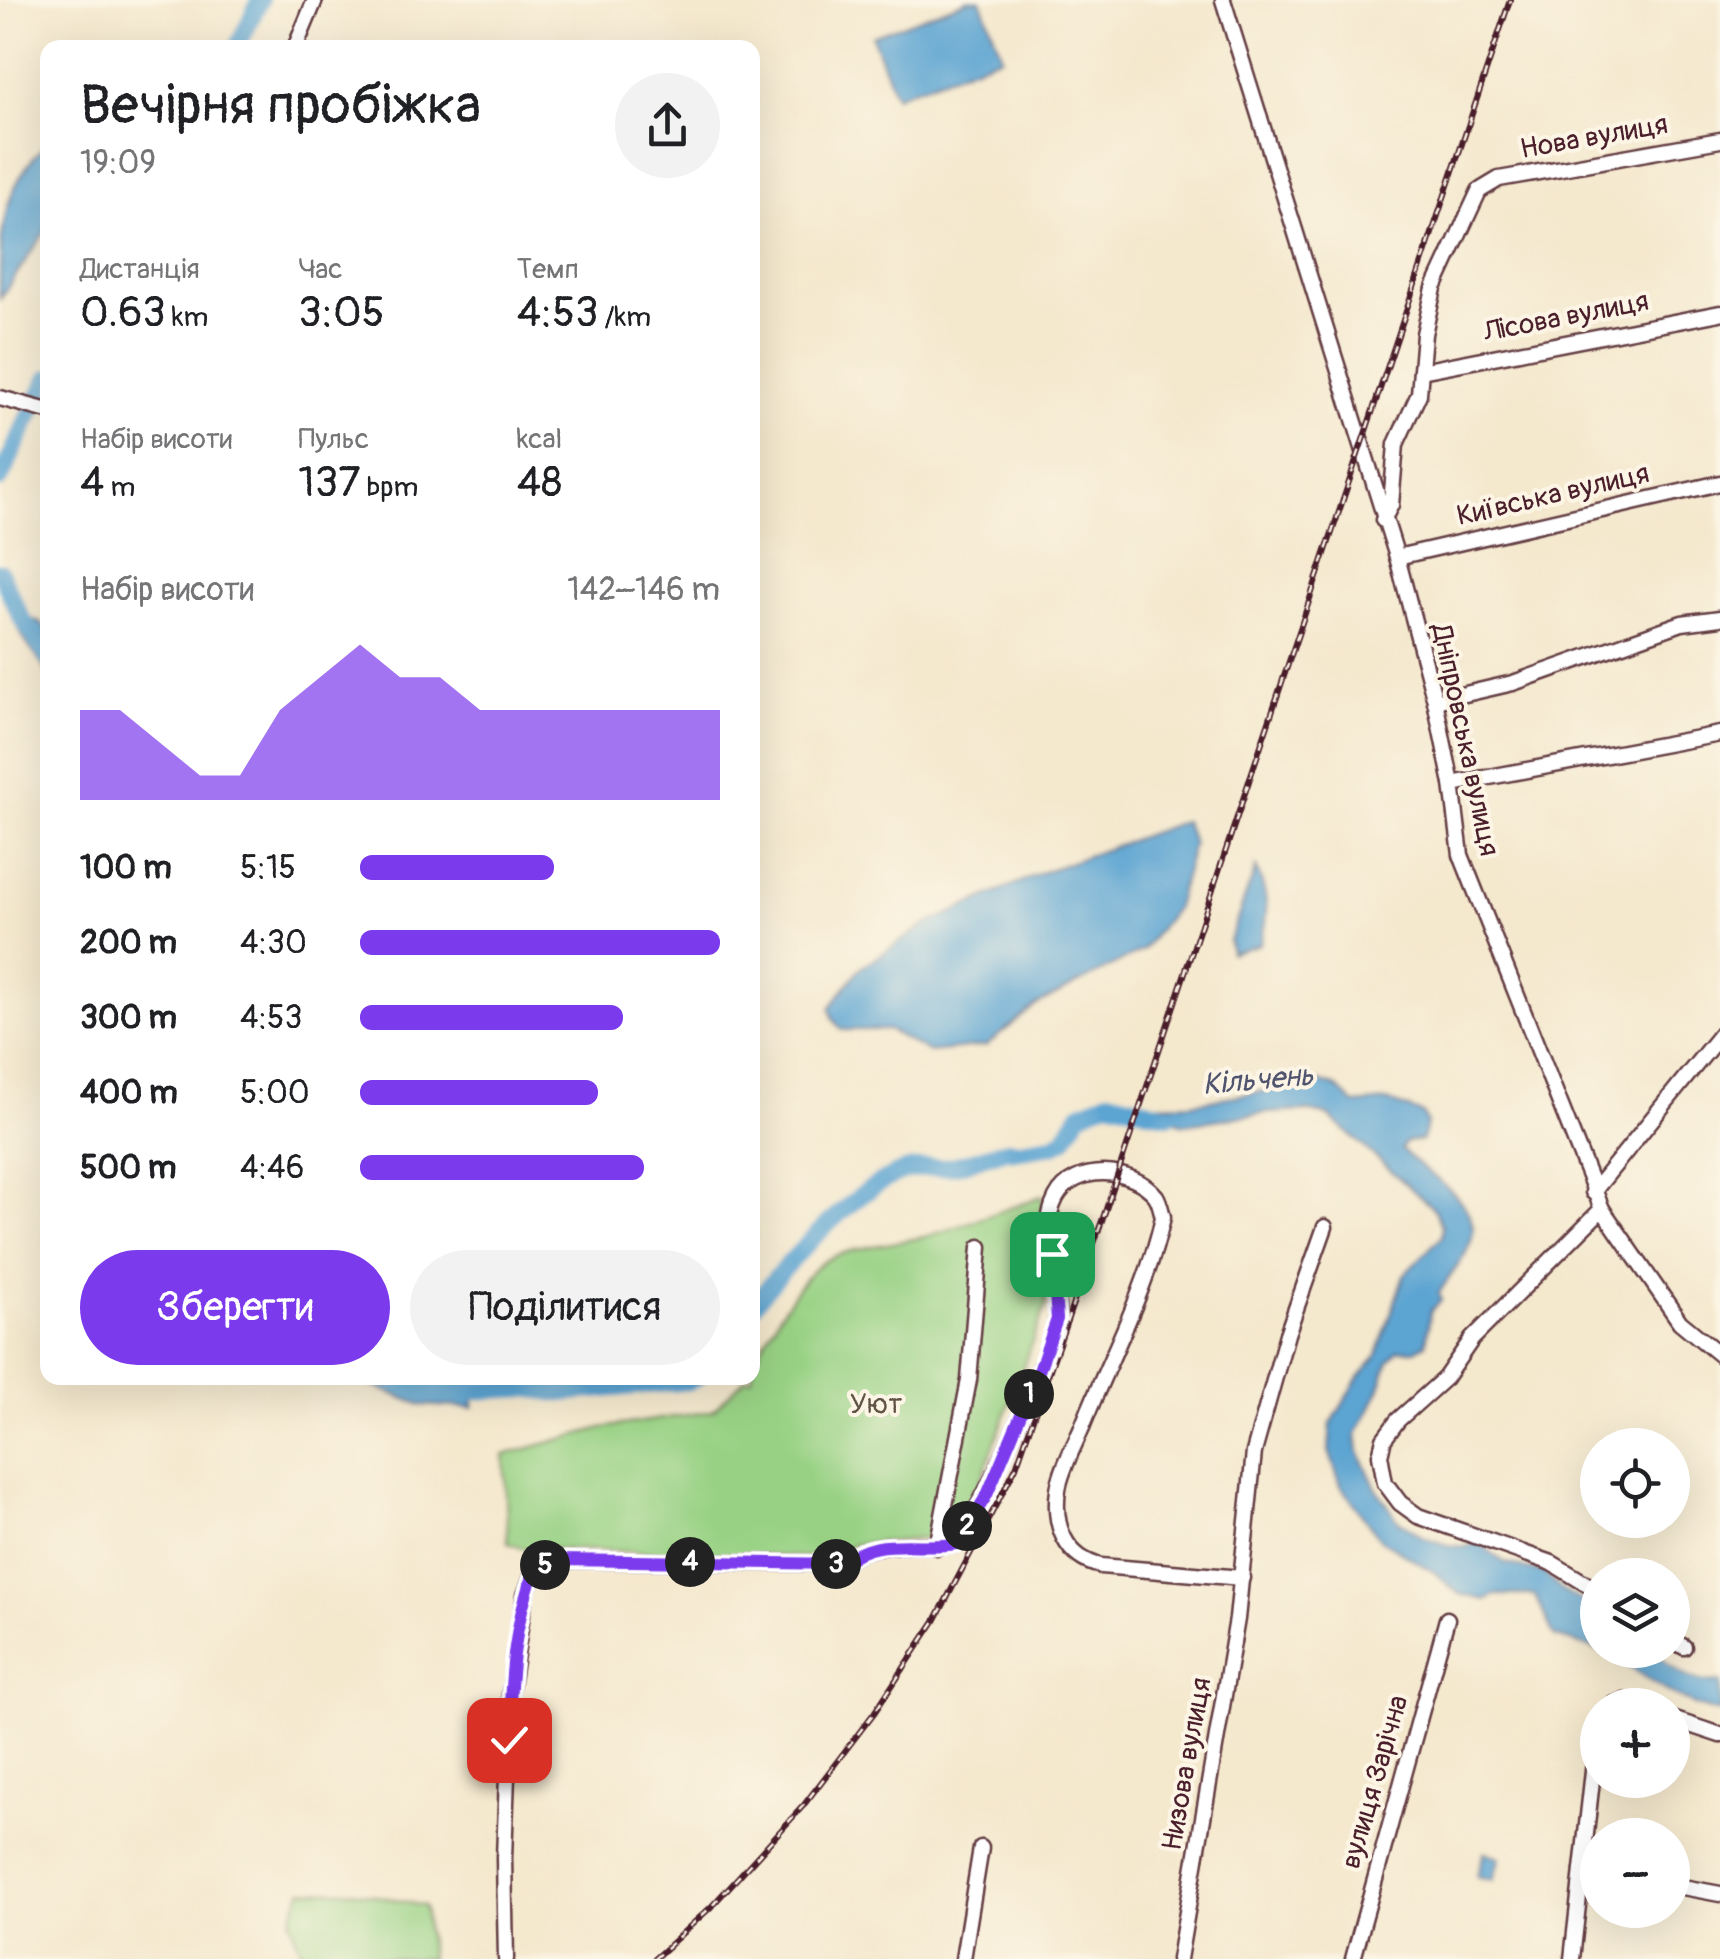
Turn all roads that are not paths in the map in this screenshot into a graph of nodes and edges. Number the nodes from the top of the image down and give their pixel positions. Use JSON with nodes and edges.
{"nodes":[{"id":1,"x":316,"y":0,"type":"edge"},
{"id":2,"x":1223,"y":0,"type":"edge"},
{"id":3,"x":298,"y":40,"type":"edge"},
{"id":4,"x":1720,"y":140,"type":"edge"},
{"id":5,"x":1720,"y":313,"type":"edge"},
{"id":6,"x":1421,"y":370,"type":"junction"},
{"id":7,"x":0,"y":398,"type":"edge"},
{"id":8,"x":40,"y":409,"type":"edge"},
{"id":9,"x":1720,"y":482,"type":"edge"},
{"id":10,"x":1382,"y":520,"type":"junction"},
{"id":11,"x":1396,"y":556,"type":"junction"},
{"id":12,"x":1720,"y":618,"type":"edge"},
{"id":13,"x":1435,"y":701,"type":"junction"},
{"id":14,"x":1720,"y":734,"type":"edge"},
{"id":15,"x":1452,"y":784,"type":"junction"},
{"id":16,"x":1720,"y":1035,"type":"edge"},
{"id":17,"x":1593,"y":1192,"type":"junction"},
{"id":18,"x":1602,"y":1209,"type":"junction"},
{"id":19,"x":1325,"y":1227,"type":"dead end"},
{"id":20,"x":980,"y":1247,"type":"dead end"},
{"id":21,"x":1720,"y":1354,"type":"edge"},
{"id":22,"x":937,"y":1547,"type":"junction"},
{"id":23,"x":1242,"y":1578,"type":"junction"},
{"id":24,"x":1580,"y":1580,"type":"edge"},
{"id":25,"x":1446,"y":1618,"type":"dead end"},
{"id":26,"x":1690,"y":1725,"type":"edge"},
{"id":27,"x":1720,"y":1735,"type":"edge"},
{"id":28,"x":981,"y":1848,"type":"dead end"},
{"id":29,"x":1690,"y":1889,"type":"edge"},
{"id":30,"x":1720,"y":1894,"type":"edge"},
{"id":31,"x":1580,"y":1920,"type":"edge"},
{"id":32,"x":506,"y":1959,"type":"edge"},
{"id":33,"x":963,"y":1959,"type":"edge"},
{"id":34,"x":1179,"y":1959,"type":"edge"},
{"id":35,"x":1353,"y":1959,"type":"edge"},
{"id":36,"x":1572,"y":1959,"type":"edge"}],
"edges":[{"from":1,"to":3,"type":"street"},
{"from":2,"to":10,"type":"street","name":"Дніпровська вулиця"},
{"from":4,"to":6,"type":"street","name":"Нова вулиця"},
{"from":5,"to":6,"type":"street","name":"Лісова вулиця"},
{"from":6,"to":10,"type":"street"},
{"from":7,"to":8,"type":"street"},
{"from":9,"to":11,"type":"street","name":"Київська вулиця"},
{"from":10,"to":11,"type":"street","name":"Дніпровська вулиця"},
{"from":11,"to":13,"type":"street","name":"Дніпровська вулиця"},
{"from":12,"to":13,"type":"street"},
{"from":13,"to":15,"type":"street","name":"Дніпровська вулиця"},
{"from":14,"to":15,"type":"street"},
{"from":15,"to":17,"type":"street","name":"Дніпровська вулиця"},
{"from":16,"to":17,"type":"street"},
{"from":17,"to":18,"type":"street","name":"Дніпровська вулиця"},
{"from":18,"to":21,"type":"street","name":"Дніпровська вулиця"},
{"from":18,"to":24,"type":"street"},
{"from":19,"to":23,"type":"street","name":"Низова вулиця"},
{"from":20,"to":22,"type":"street"},
{"from":22,"to":23,"type":"street"},
{"from":22,"to":32,"type":"street"},
{"from":23,"to":34,"type":"street","name":"Низова вулиця"},
{"from":25,"to":35,"type":"street","name":"вулиця Зарічна"},
{"from":26,"to":27,"type":"street"},
{"from":28,"to":33,"type":"street"},
{"from":29,"to":30,"type":"street"},
{"from":31,"to":36,"type":"street"}]}
